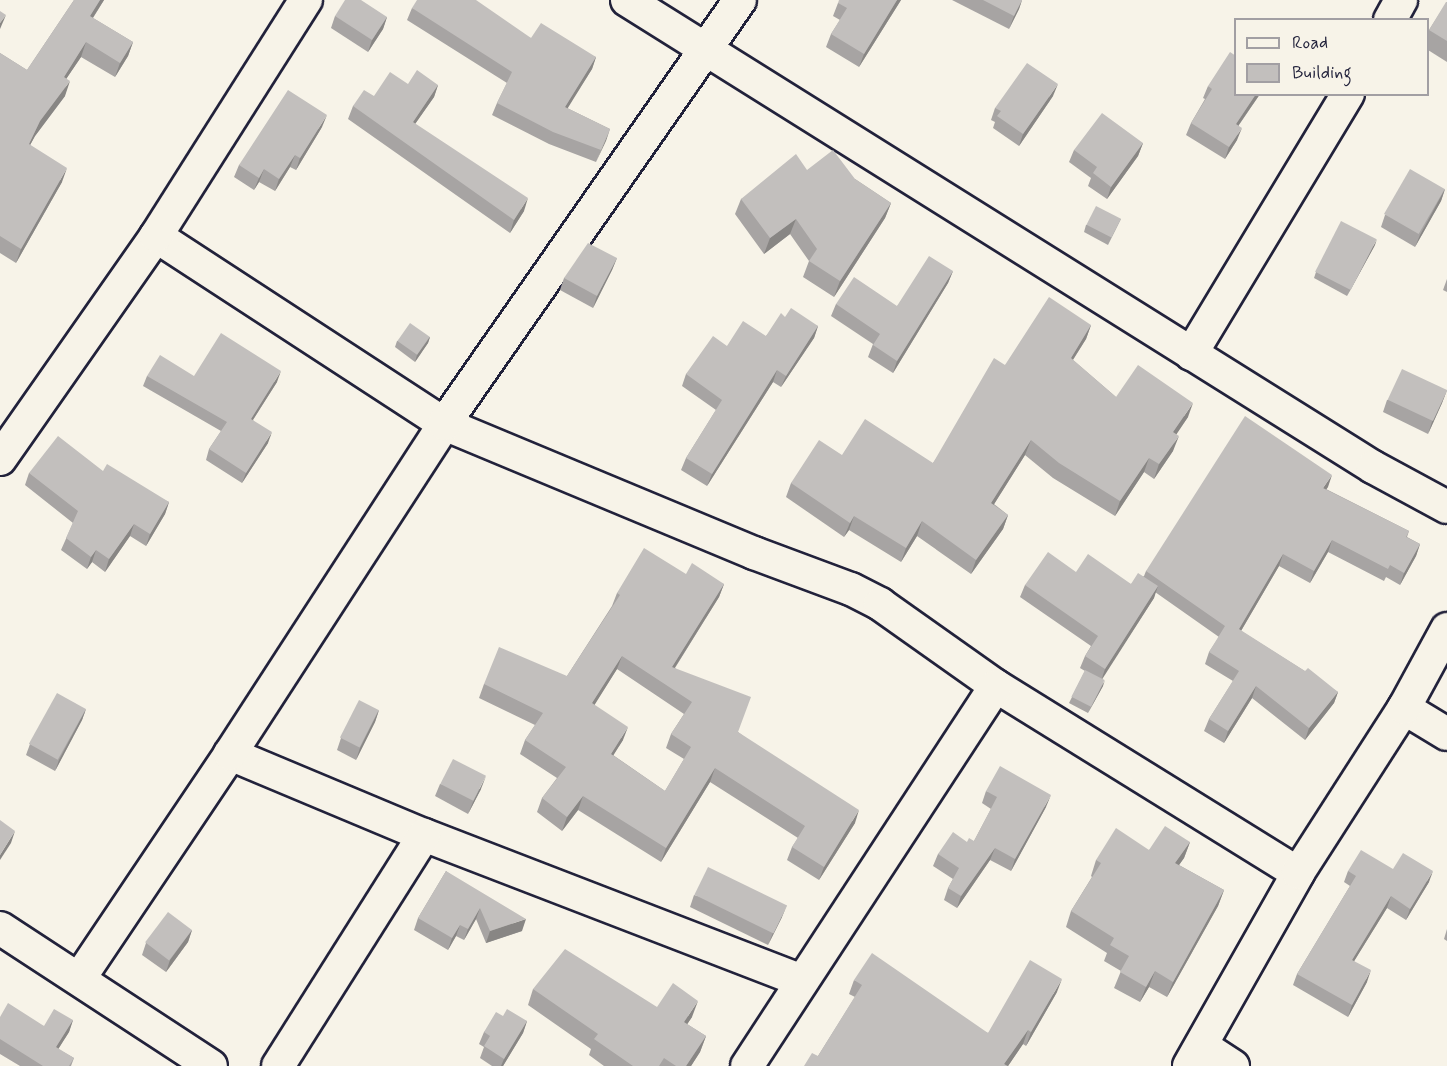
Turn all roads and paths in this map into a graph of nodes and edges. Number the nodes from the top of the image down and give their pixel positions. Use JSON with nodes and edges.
{"nodes":[{"id":1,"x":306,"y":0,"type":"edge"},
{"id":2,"x":627,"y":0,"type":"edge"},
{"id":3,"x":740,"y":0,"type":"edge"},
{"id":4,"x":1401,"y":0,"type":"edge"},
{"id":5,"x":1391,"y":18,"type":"edge"},
{"id":6,"x":706,"y":52,"type":"junction"},
{"id":7,"x":1347,"y":96,"type":"edge"},
{"id":8,"x":156,"y":236,"type":"junction"},
{"id":9,"x":1191,"y":354,"type":"junction"},
{"id":10,"x":444,"y":424,"type":"junction"},
{"id":11,"x":0,"y":459,"type":"edge"},
{"id":12,"x":1447,"y":507,"type":"edge"},
{"id":13,"x":1447,"y":629,"type":"edge"},
{"id":14,"x":996,"y":686,"type":"junction"},
{"id":15,"x":1404,"y":708,"type":"junction"},
{"id":16,"x":1447,"y":734,"type":"edge"},
{"id":17,"x":230,"y":754,"type":"junction"},
{"id":18,"x":424,"y":835,"type":"junction"},
{"id":19,"x":1298,"y":873,"type":"junction"},
{"id":20,"x":0,"y":928,"type":"edge"},
{"id":21,"x":79,"y":979,"type":"junction"},
{"id":22,"x":800,"y":980,"type":"junction"},
{"id":23,"x":1195,"y":1056,"type":"edge"},
{"id":24,"x":211,"y":1066,"type":"edge"},
{"id":25,"x":278,"y":1066,"type":"edge"},
{"id":26,"x":747,"y":1066,"type":"edge"},
{"id":27,"x":1233,"y":1066,"type":"edge"}],
"edges":[{"from":1,"to":8,"type":"street"},
{"from":2,"to":6,"type":"street"},
{"from":3,"to":6,"type":"street"},
{"from":4,"to":5,"type":"street"},
{"from":6,"to":9,"type":"street"},
{"from":6,"to":10,"type":"street"},
{"from":7,"to":9,"type":"street"},
{"from":8,"to":10,"type":"street"},
{"from":8,"to":11,"type":"street"},
{"from":9,"to":12,"type":"street"},
{"from":10,"to":14,"type":"street"},
{"from":10,"to":17,"type":"street"},
{"from":13,"to":15,"type":"street"},
{"from":14,"to":19,"type":"street"},
{"from":14,"to":22,"type":"street"},
{"from":15,"to":16,"type":"street"},
{"from":15,"to":19,"type":"street"},
{"from":17,"to":18,"type":"street"},
{"from":17,"to":21,"type":"street"},
{"from":18,"to":22,"type":"street"},
{"from":18,"to":25,"type":"street"},
{"from":19,"to":23,"type":"street"},
{"from":20,"to":21,"type":"street"},
{"from":21,"to":24,"type":"street"},
{"from":22,"to":26,"type":"street"},
{"from":23,"to":27,"type":"street"}]}
